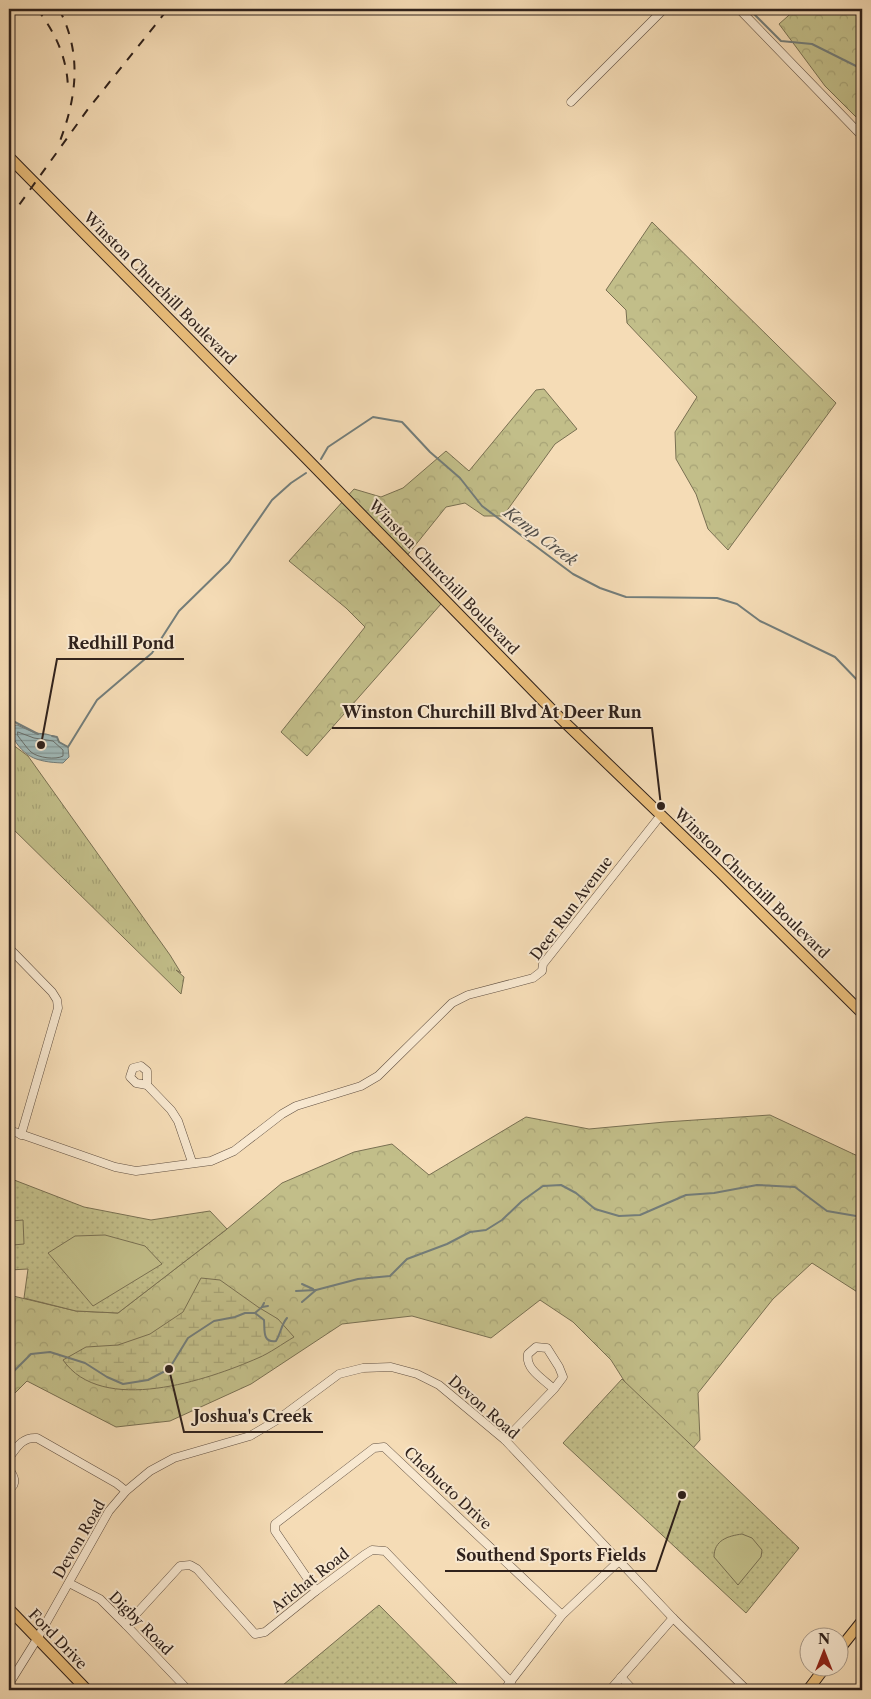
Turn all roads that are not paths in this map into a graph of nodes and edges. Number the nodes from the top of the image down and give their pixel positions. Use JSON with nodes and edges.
{"nodes":[{"id":1,"x":664,"y":9,"type":"edge"},
{"id":2,"x":739,"y":9,"type":"edge"},
{"id":3,"x":571,"y":102,"type":"dead end"},
{"id":4,"x":862,"y":136,"type":"edge"},
{"id":5,"x":9,"y":157,"type":"edge"},
{"id":6,"x":660,"y":815,"type":"junction"},
{"id":7,"x":9,"y":948,"type":"edge"},
{"id":8,"x":862,"y":1013,"type":"edge"},
{"id":9,"x":147,"y":1085,"type":"dead end"},
{"id":10,"x":9,"y":1130,"type":"edge"},
{"id":11,"x":21,"y":1135,"type":"junction"},
{"id":12,"x":192,"y":1162,"type":"junction"},
{"id":13,"x":554,"y":1389,"type":"junction"},
{"id":14,"x":505,"y":1440,"type":"junction"},
{"id":15,"x":9,"y":1458,"type":"edge"},
{"id":16,"x":9,"y":1469,"type":"edge"},
{"id":17,"x":9,"y":1489,"type":"edge"},
{"id":18,"x":126,"y":1491,"type":"junction"},
{"id":19,"x":619,"y":1561,"type":"junction"},
{"id":20,"x":69,"y":1583,"type":"junction"},
{"id":21,"x":316,"y":1591,"type":"junction"},
{"id":22,"x":9,"y":1609,"type":"edge"},
{"id":23,"x":562,"y":1615,"type":"junction"},
{"id":24,"x":673,"y":1618,"type":"junction"},
{"id":25,"x":862,"y":1621,"type":"edge"},
{"id":26,"x":126,"y":1624,"type":"junction"},
{"id":27,"x":848,"y":1638,"type":"edge"},
{"id":28,"x":37,"y":1639,"type":"junction"},
{"id":29,"x":818,"y":1676,"type":"edge"},
{"id":30,"x":621,"y":1677,"type":"junction"},
{"id":31,"x":511,"y":1682,"type":"junction"},
{"id":32,"x":9,"y":1684,"type":"edge"},
{"id":33,"x":87,"y":1690,"type":"edge"},
{"id":34,"x":188,"y":1690,"type":"edge"},
{"id":35,"x":504,"y":1690,"type":"edge"},
{"id":36,"x":610,"y":1690,"type":"edge"},
{"id":37,"x":634,"y":1690,"type":"edge"},
{"id":38,"x":747,"y":1690,"type":"edge"},
{"id":39,"x":808,"y":1690,"type":"edge"}],
"edges":[{"from":1,"to":3,"type":"street"},
{"from":2,"to":4,"type":"street"},
{"from":5,"to":6,"type":"main road","name":"Winston Churchill Boulevard"},
{"from":6,"to":8,"type":"main road","name":"Winston Churchill Boulevard"},
{"from":6,"to":12,"type":"street","name":"Deer Run Avenue"},
{"from":7,"to":11,"type":"street"},
{"from":9,"to":12,"type":"street"},
{"from":10,"to":11,"type":"street","name":"Deer Run Avenue"},
{"from":11,"to":12,"type":"street","name":"Deer Run Avenue"},
{"from":13,"to":13,"type":"street"},
{"from":13,"to":14,"type":"street"},
{"from":14,"to":18,"type":"street","name":"Devon Road"},
{"from":14,"to":19,"type":"street","name":"Devon Road"},
{"from":15,"to":18,"type":"street"},
{"from":16,"to":17,"type":"street"},
{"from":18,"to":20,"type":"street","name":"Devon Road"},
{"from":19,"to":23,"type":"street"},
{"from":19,"to":24,"type":"street","name":"Devon Road"},
{"from":20,"to":26,"type":"street","name":"Digby Road"},
{"from":20,"to":28,"type":"street","name":"Devon Road"},
{"from":21,"to":23,"type":"street","name":"Chebucto Drive"},
{"from":21,"to":26,"type":"street","name":"Arichat Road"},
{"from":21,"to":31,"type":"street","name":"Arichat Road"},
{"from":22,"to":28,"type":"main road","name":"Ford Drive"},
{"from":23,"to":31,"type":"street"},
{"from":24,"to":30,"type":"street"},
{"from":24,"to":38,"type":"street","name":"Devon Road"},
{"from":25,"to":27,"type":"main road"},
{"from":26,"to":34,"type":"street","name":"Digby Road"},
{"from":28,"to":32,"type":"street","name":"Devon Road"},
{"from":28,"to":33,"type":"main road","name":"Ford Drive"},
{"from":29,"to":39,"type":"main road"},
{"from":30,"to":36,"type":"street"},
{"from":30,"to":37,"type":"street"},
{"from":31,"to":35,"type":"street"}]}
